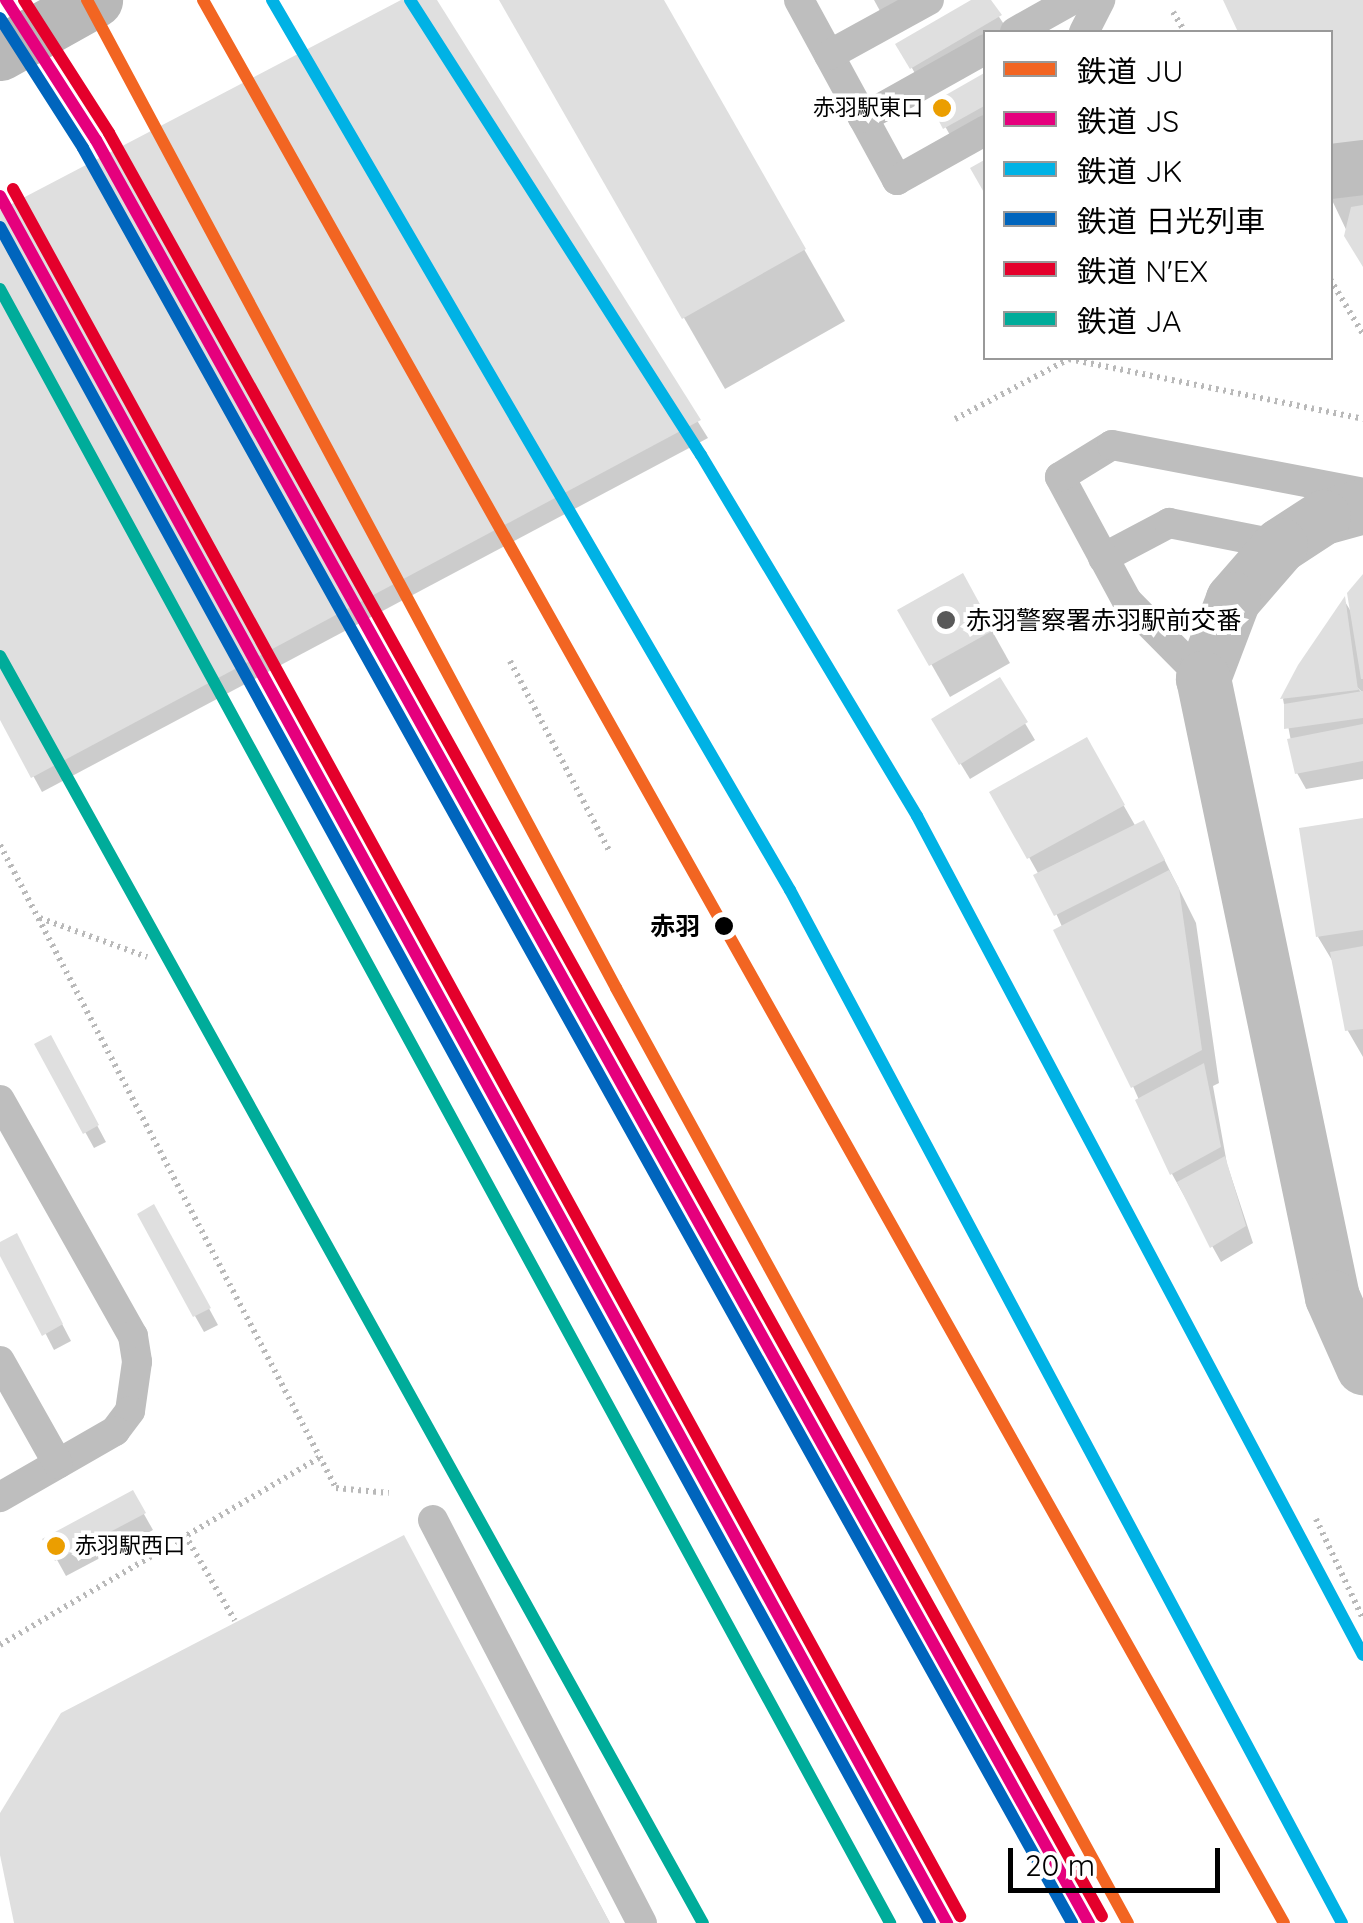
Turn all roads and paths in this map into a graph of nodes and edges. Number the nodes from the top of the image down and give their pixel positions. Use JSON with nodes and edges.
{"nodes":[{"id":1,"x":96,"y":0,"type":"edge"},
{"id":2,"x":799,"y":0,"type":"edge"},
{"id":3,"x":929,"y":0,"type":"edge"},
{"id":4,"x":1072,"y":0,"type":"edge"},
{"id":5,"x":1100,"y":0,"type":"edge"},
{"id":6,"x":1173,"y":12,"type":"dead end"},
{"id":7,"x":1019,"y":30,"type":"edge"},
{"id":8,"x":1085,"y":30,"type":"edge"},
{"id":9,"x":1185,"y":30,"type":"edge"},
{"id":10,"x":983,"y":51,"type":"edge"},
{"id":11,"x":0,"y":53,"type":"edge"},
{"id":12,"x":830,"y":55,"type":"junction"},
{"id":13,"x":863,"y":118,"type":"junction"},
{"id":14,"x":983,"y":132,"type":"edge"},
{"id":15,"x":1363,"y":167,"type":"edge"},
{"id":16,"x":1333,"y":172,"type":"edge"},
{"id":17,"x":1333,"y":284,"type":"edge"},
{"id":18,"x":1363,"y":334,"type":"edge"},
{"id":19,"x":1067,"y":360,"type":"edge"},
{"id":20,"x":1074,"y":360,"type":"edge"},
{"id":21,"x":1363,"y":418,"type":"edge"},
{"id":22,"x":955,"y":419,"type":"dead end"},
{"id":23,"x":1363,"y":493,"type":"edge"},
{"id":24,"x":1363,"y":506,"type":"edge"},
{"id":25,"x":1280,"y":545,"type":"junction"},
{"id":26,"x":1103,"y":558,"type":"junction"},
{"id":27,"x":510,"y":661,"type":"dead end"},
{"id":28,"x":1203,"y":678,"type":"junction"},
{"id":29,"x":0,"y":846,"type":"edge"},
{"id":30,"x":609,"y":850,"type":"dead end"},
{"id":31,"x":2,"y":856,"type":"edge"},
{"id":32,"x":38,"y":918,"type":"junction"},
{"id":33,"x":147,"y":958,"type":"dead end"},
{"id":34,"x":0,"y":1100,"type":"edge"},
{"id":35,"x":1348,"y":1295,"type":"edge"},
{"id":36,"x":0,"y":1361,"type":"edge"},
{"id":37,"x":1363,"y":1367,"type":"edge"},
{"id":38,"x":320,"y":1457,"type":"junction"},
{"id":39,"x":58,"y":1464,"type":"junction"},
{"id":40,"x":336,"y":1488,"type":"dead end"},
{"id":41,"x":0,"y":1496,"type":"edge"},
{"id":42,"x":1316,"y":1519,"type":"dead end"},
{"id":43,"x":433,"y":1520,"type":"dead end"},
{"id":44,"x":185,"y":1536,"type":"junction"},
{"id":45,"x":1363,"y":1619,"type":"edge"},
{"id":46,"x":235,"y":1621,"type":"dead end"},
{"id":47,"x":0,"y":1644,"type":"edge"},
{"id":48,"x":642,"y":1923,"type":"edge"}],
"edges":[{"from":1,"to":11,"type":"main road"},
{"from":2,"to":12,"type":"lane"},
{"from":3,"to":12,"type":"lane"},
{"from":4,"to":7,"type":"lane"},
{"from":5,"to":8,"type":"lane"},
{"from":6,"to":9,"type":"path"},
{"from":10,"to":13,"type":"lane"},
{"from":12,"to":13,"type":"lane"},
{"from":13,"to":14,"type":"lane"},
{"from":15,"to":16,"type":"street"},
{"from":17,"to":18,"type":"path"},
{"from":19,"to":22,"type":"path"},
{"from":20,"to":21,"type":"path"},
{"from":23,"to":26,"type":"lane"},
{"from":24,"to":25,"type":"street"},
{"from":25,"to":26,"type":"lane"},
{"from":25,"to":28,"type":"street"},
{"from":26,"to":28,"type":"lane"},
{"from":27,"to":30,"type":"path"},
{"from":28,"to":35,"type":"street"},
{"from":29,"to":31,"type":"path"},
{"from":31,"to":32,"type":"path"},
{"from":32,"to":33,"type":"path"},
{"from":32,"to":38,"type":"path"},
{"from":34,"to":39,"type":"lane"},
{"from":35,"to":37,"type":"street"},
{"from":36,"to":39,"type":"lane"},
{"from":38,"to":40,"type":"path"},
{"from":38,"to":44,"type":"path"},
{"from":39,"to":41,"type":"lane"},
{"from":42,"to":45,"type":"path"},
{"from":43,"to":48,"type":"lane"},
{"from":44,"to":46,"type":"path"},
{"from":44,"to":47,"type":"path"}]}
